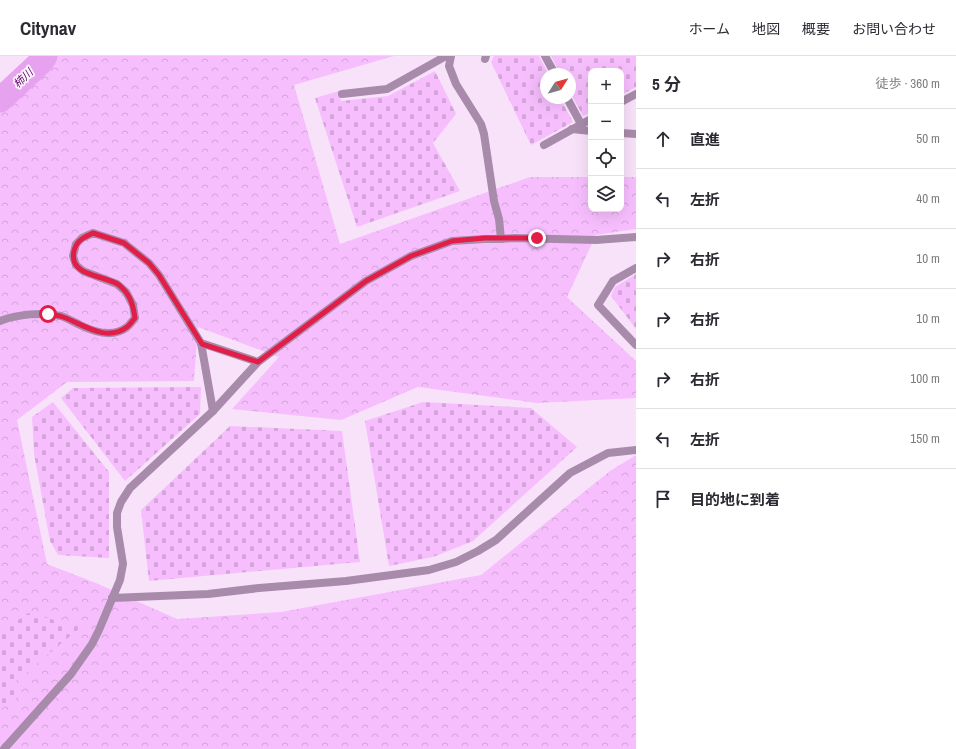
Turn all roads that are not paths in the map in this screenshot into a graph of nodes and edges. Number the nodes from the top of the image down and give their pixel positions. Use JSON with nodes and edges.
{"nodes":[{"id":1,"x":446,"y":56,"type":"edge"},
{"id":2,"x":451,"y":56,"type":"edge"},
{"id":3,"x":545,"y":56,"type":"edge"},
{"id":4,"x":552,"y":68,"type":"edge"},
{"id":5,"x":342,"y":94,"type":"dead end"},
{"id":6,"x":636,"y":94,"type":"edge"},
{"id":7,"x":624,"y":100,"type":"edge"},
{"id":8,"x":570,"y":104,"type":"edge"},
{"id":9,"x":588,"y":120,"type":"edge"},
{"id":10,"x":581,"y":124,"type":"junction"},
{"id":11,"x":572,"y":129,"type":"junction"},
{"id":12,"x":588,"y":131,"type":"edge"},
{"id":13,"x":624,"y":133,"type":"edge"},
{"id":14,"x":636,"y":134,"type":"edge"},
{"id":15,"x":544,"y":145,"type":"dead end"},
{"id":16,"x":636,"y":237,"type":"edge"},
{"id":17,"x":501,"y":239,"type":"junction"},
{"id":18,"x":636,"y":268,"type":"edge"},
{"id":19,"x":0,"y":321,"type":"edge"},
{"id":20,"x":202,"y":344,"type":"junction"},
{"id":21,"x":636,"y":345,"type":"edge"},
{"id":22,"x":258,"y":362,"type":"junction"},
{"id":23,"x":213,"y":411,"type":"junction"},
{"id":24,"x":636,"y":450,"type":"edge"},
{"id":25,"x":112,"y":598,"type":"junction"},
{"id":26,"x":4,"y":749,"type":"edge"}],
"edges":[{"from":1,"to":5,"type":"street"},
{"from":2,"to":17,"type":"street"},
{"from":3,"to":4,"type":"street"},
{"from":6,"to":7,"type":"street"},
{"from":8,"to":10,"type":"street"},
{"from":9,"to":10,"type":"street"},
{"from":10,"to":11,"type":"street"},
{"from":11,"to":12,"type":"street"},
{"from":11,"to":15,"type":"street"},
{"from":13,"to":14,"type":"street"},
{"from":16,"to":17,"type":"street"},
{"from":17,"to":22,"type":"street"},
{"from":18,"to":21,"type":"street"},
{"from":19,"to":20,"type":"street"},
{"from":20,"to":22,"type":"street"},
{"from":20,"to":23,"type":"street"},
{"from":22,"to":23,"type":"street"},
{"from":23,"to":25,"type":"street"},
{"from":24,"to":25,"type":"street"},
{"from":25,"to":26,"type":"street"}]}
